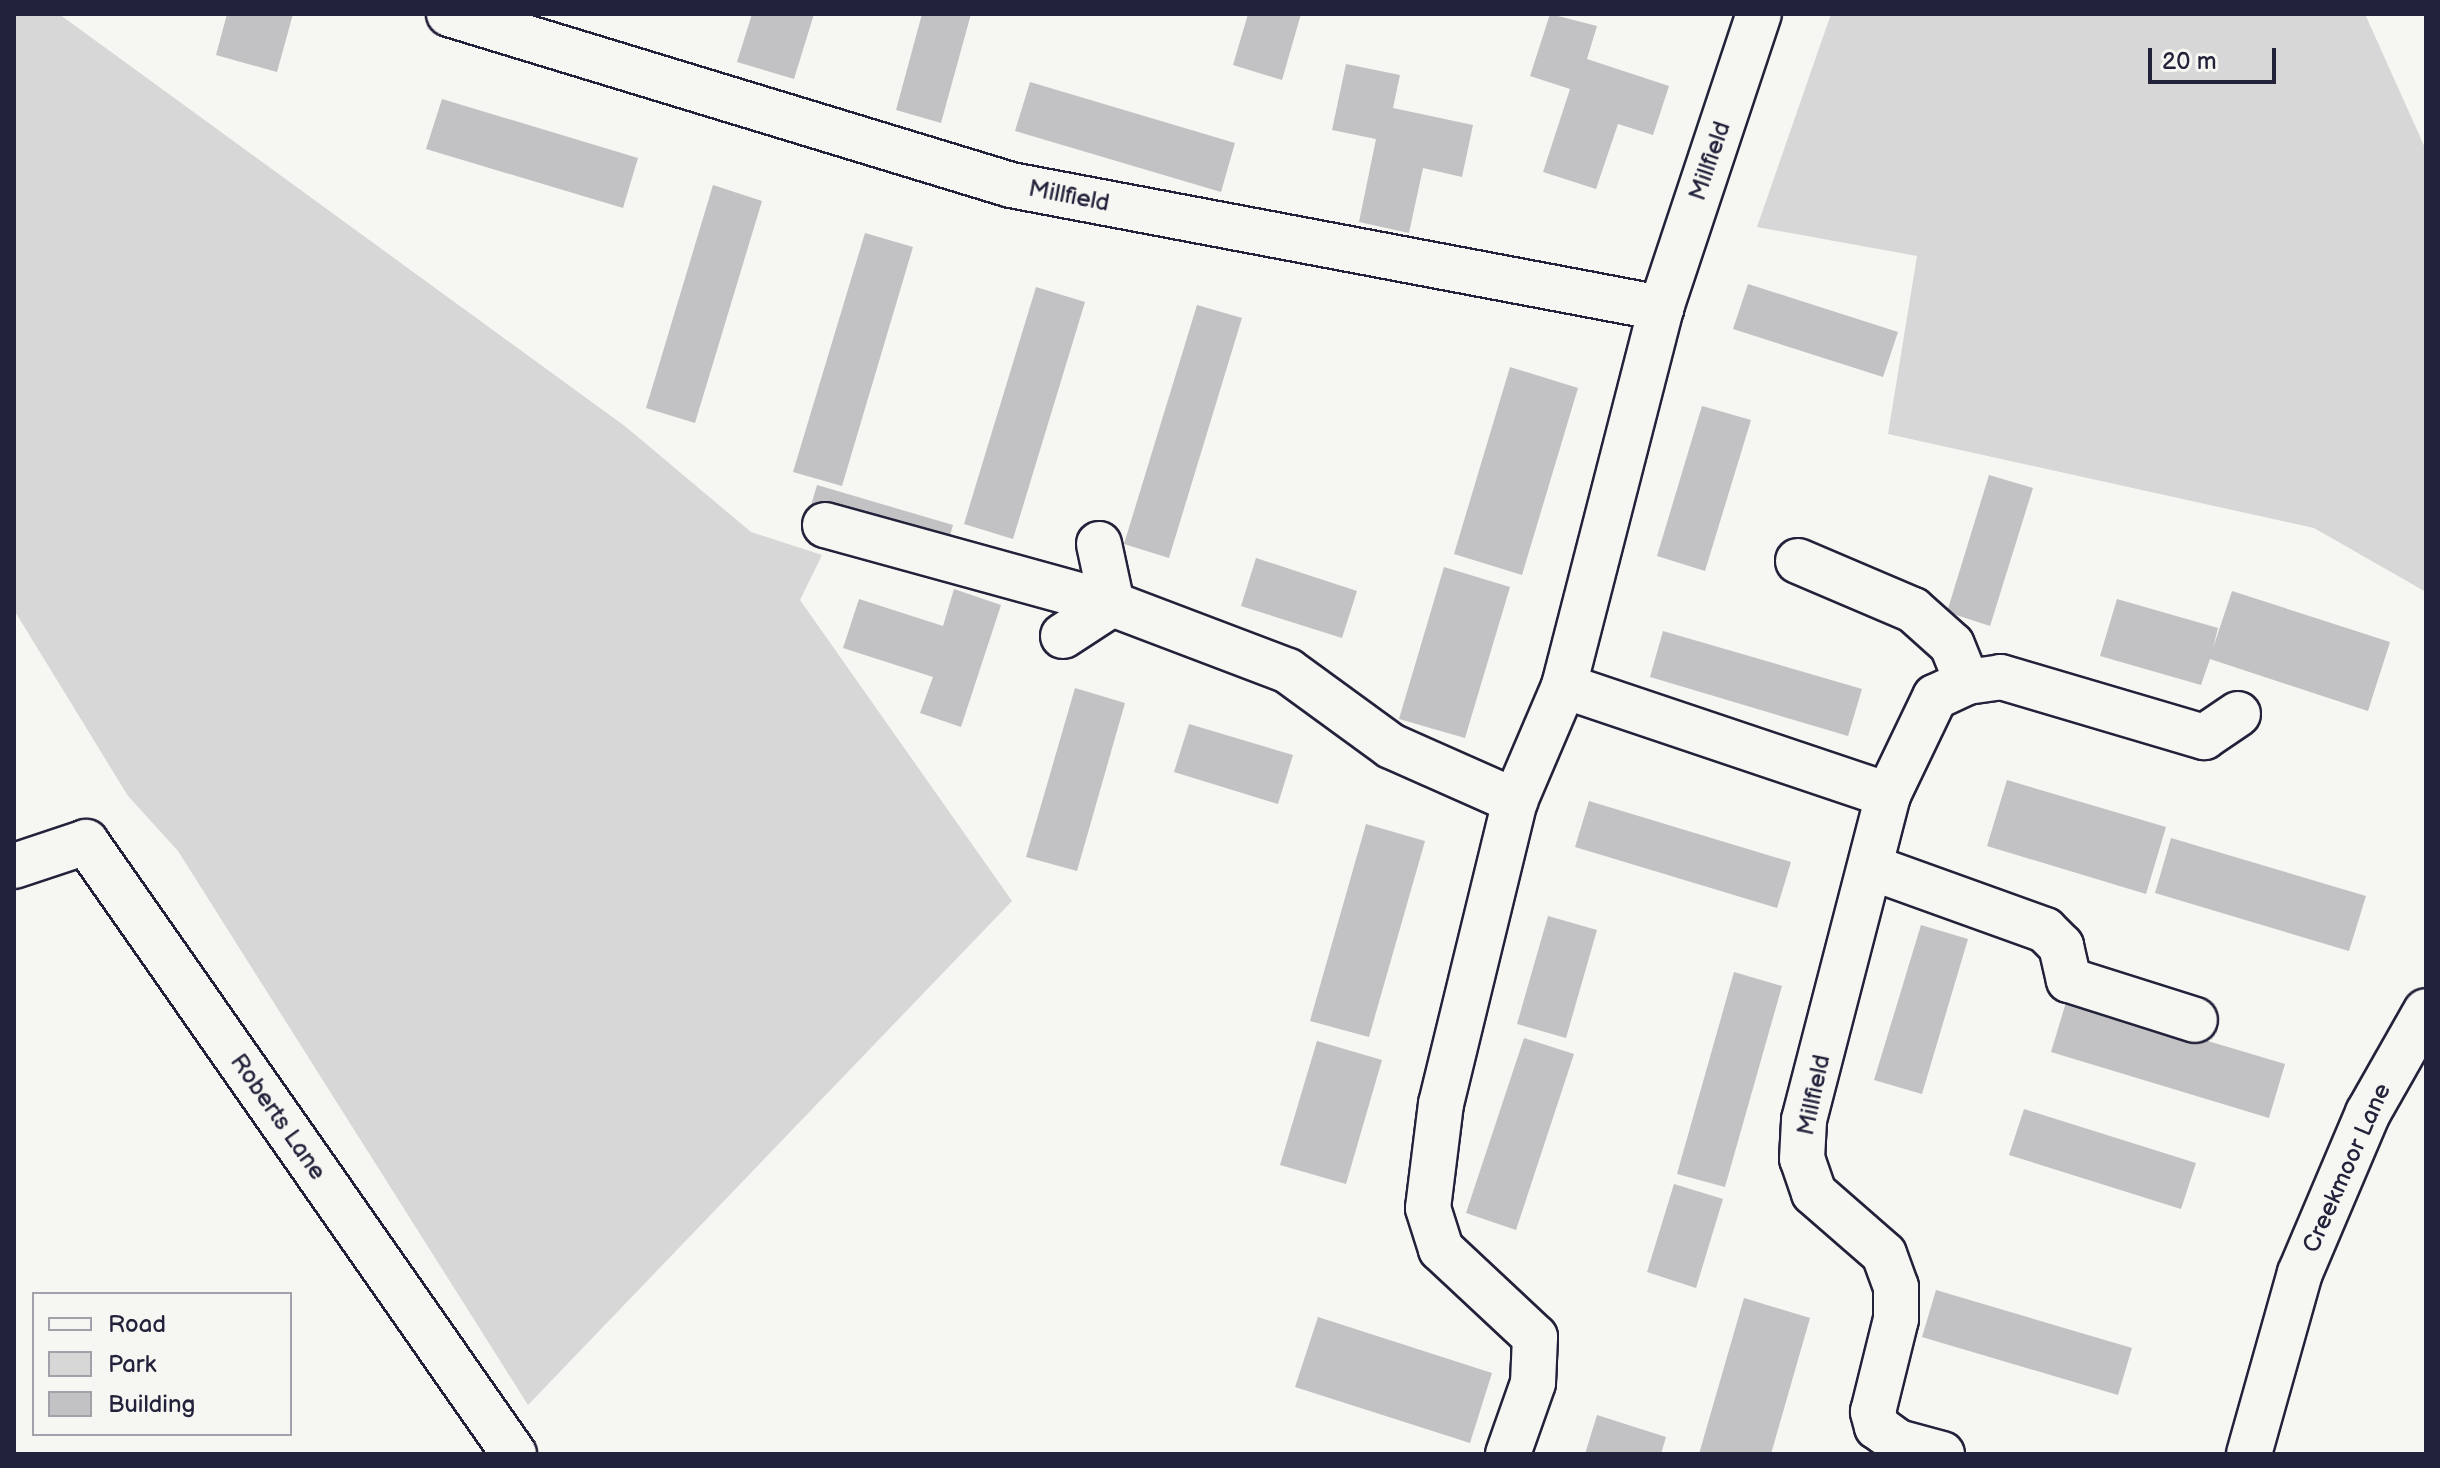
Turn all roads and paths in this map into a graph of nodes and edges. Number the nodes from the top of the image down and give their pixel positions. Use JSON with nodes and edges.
{"nodes":[{"id":1,"x":449,"y":14,"type":"edge"},
{"id":2,"x":1759,"y":14,"type":"edge"},
{"id":3,"x":494,"y":21,"type":"edge"},
{"id":4,"x":1661,"y":308,"type":"junction"},
{"id":5,"x":825,"y":525,"type":"dead end"},
{"id":6,"x":1099,"y":544,"type":"dead end"},
{"id":7,"x":1798,"y":561,"type":"dead end"},
{"id":8,"x":1112,"y":604,"type":"junction"},
{"id":9,"x":1063,"y":636,"type":"dead end"},
{"id":10,"x":1967,"y":682,"type":"junction"},
{"id":11,"x":1564,"y":686,"type":"junction"},
{"id":12,"x":2216,"y":742,"type":"dead end"},
{"id":13,"x":1888,"y":795,"type":"junction"},
{"id":14,"x":1515,"y":801,"type":"junction"},
{"id":15,"x":14,"y":866,"type":"edge"},
{"id":16,"x":1870,"y":867,"type":"junction"},
{"id":17,"x":2426,"y":1011,"type":"edge"},
{"id":18,"x":2195,"y":1020,"type":"dead end"},
{"id":19,"x":2281,"y":1331,"type":"junction"},
{"id":20,"x":514,"y":1454,"type":"edge"},
{"id":21,"x":1508,"y":1454,"type":"edge"},
{"id":22,"x":1942,"y":1454,"type":"edge"},
{"id":23,"x":2249,"y":1454,"type":"edge"},
{"id":24,"x":2282,"y":1454,"type":"edge"}],
"edges":[{"from":1,"to":3,"type":"street","name":"Millfield"},
{"from":2,"to":4,"type":"street","name":"Millfield"},
{"from":3,"to":4,"type":"street","name":"Millfield"},
{"from":4,"to":11,"type":"street","name":"Millfield"},
{"from":5,"to":8,"type":"street"},
{"from":6,"to":8,"type":"street"},
{"from":7,"to":10,"type":"street"},
{"from":8,"to":9,"type":"street"},
{"from":8,"to":14,"type":"street"},
{"from":10,"to":12,"type":"street","name":"Millfield"},
{"from":10,"to":13,"type":"street","name":"Millfield"},
{"from":11,"to":13,"type":"street"},
{"from":11,"to":14,"type":"street","name":"Millfield"},
{"from":13,"to":16,"type":"street","name":"Millfield"},
{"from":14,"to":21,"type":"street","name":"Millfield"},
{"from":15,"to":20,"type":"street","name":"Roberts Lane"},
{"from":16,"to":18,"type":"street"},
{"from":16,"to":22,"type":"street","name":"Millfield"},
{"from":17,"to":19,"type":"street","name":"Creekmoor Lane"},
{"from":19,"to":23,"type":"street","name":"Creekmoor Lane"},
{"from":19,"to":24,"type":"street","name":"Creekmoor Lane"}]}
